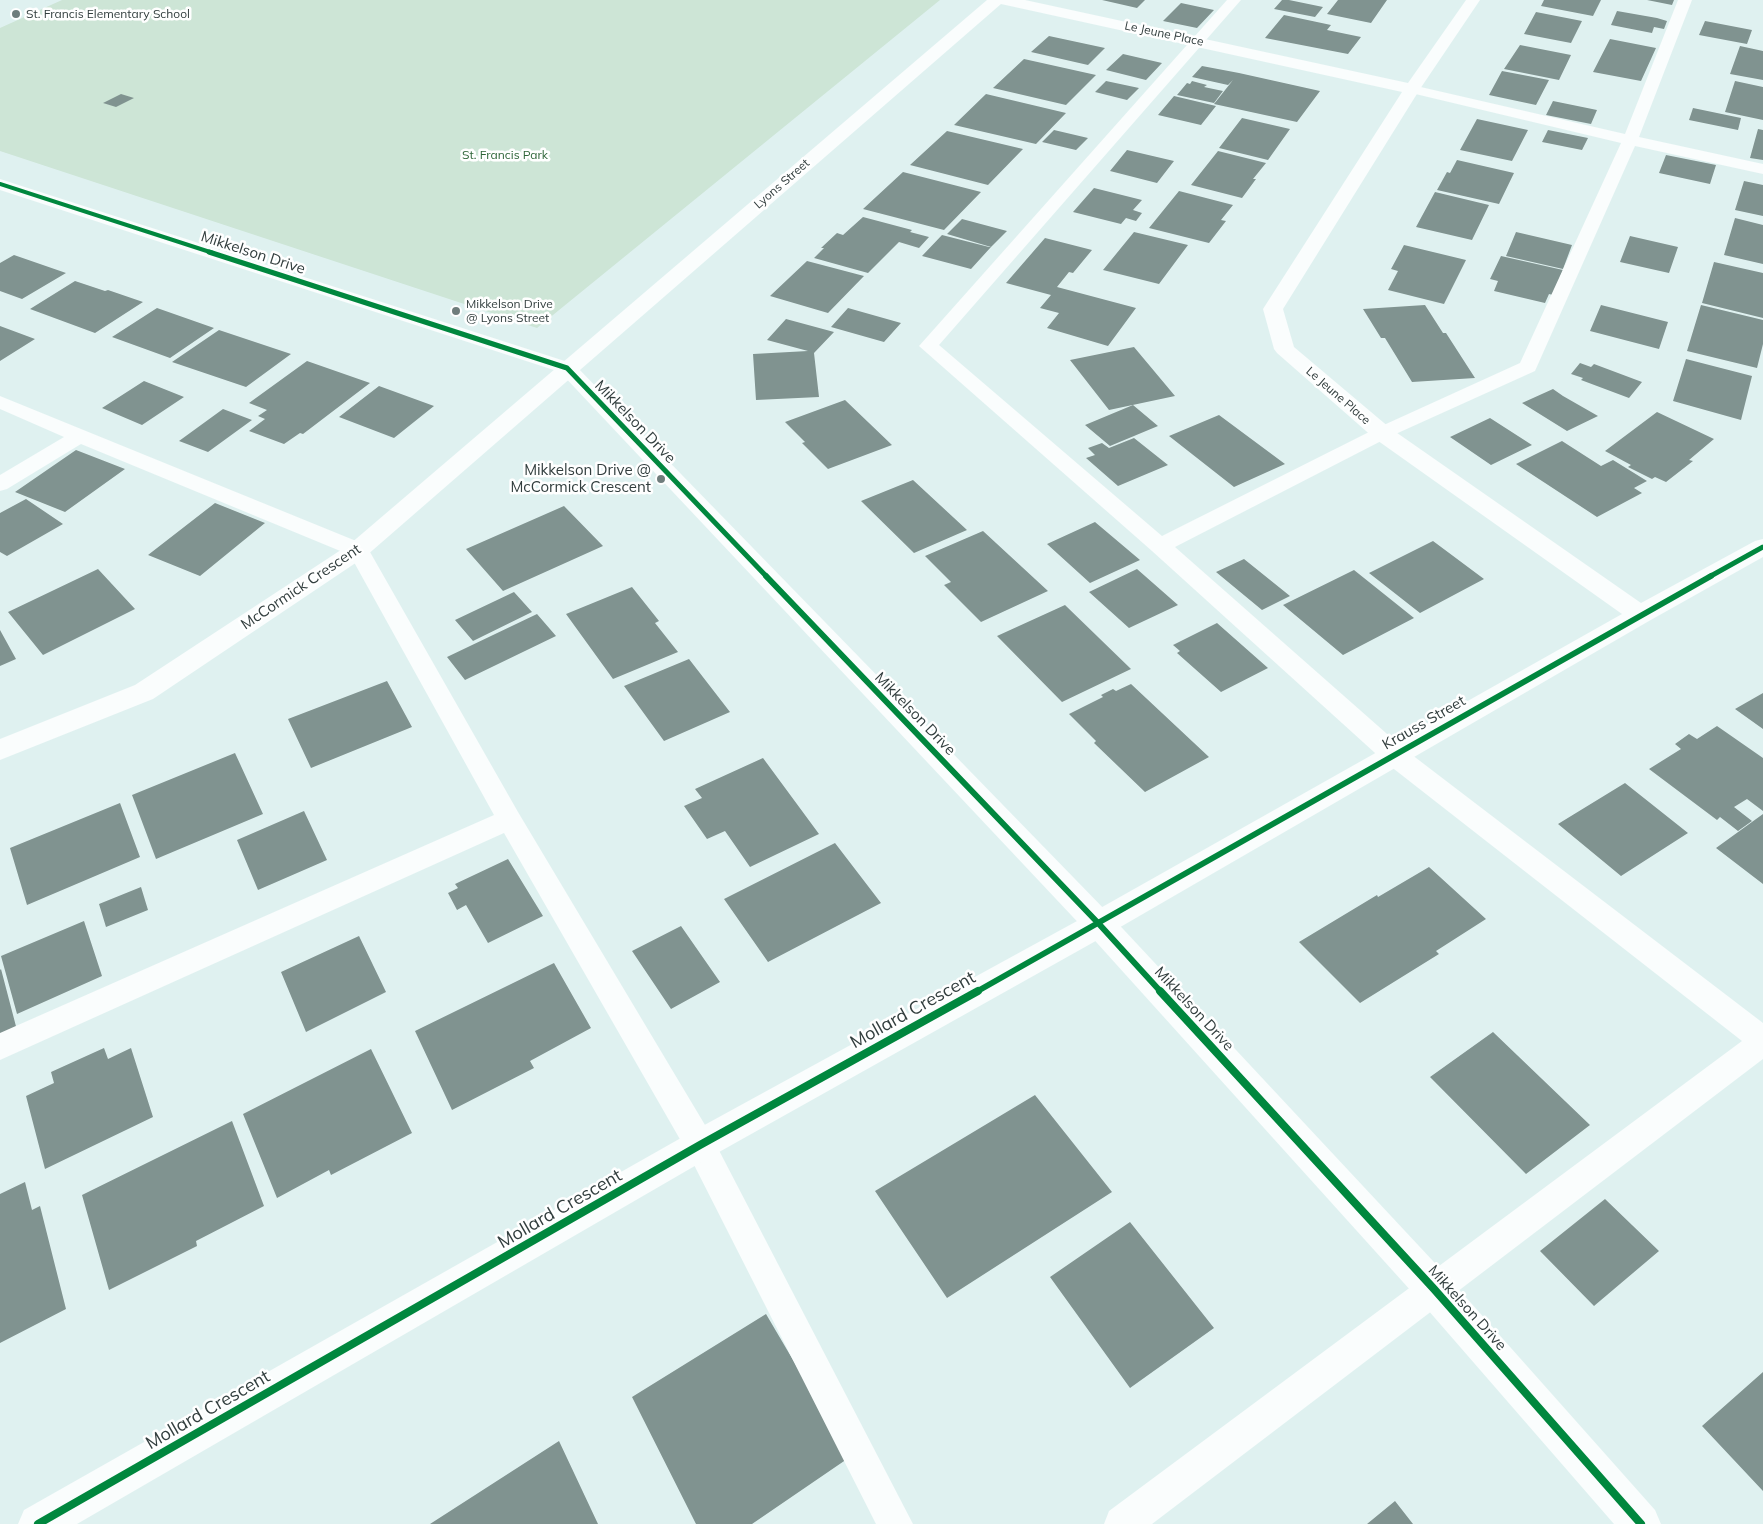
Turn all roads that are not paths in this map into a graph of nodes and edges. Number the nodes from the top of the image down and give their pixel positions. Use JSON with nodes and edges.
{"nodes":[{"id":1,"x":996,"y":0,"type":"edge"},
{"id":2,"x":1004,"y":0,"type":"edge"},
{"id":3,"x":1234,"y":0,"type":"edge"},
{"id":4,"x":1473,"y":0,"type":"edge"},
{"id":5,"x":1685,"y":0,"type":"edge"},
{"id":6,"x":1198,"y":41,"type":"junction"},
{"id":7,"x":1412,"y":89,"type":"junction"},
{"id":8,"x":1630,"y":140,"type":"junction"},
{"id":9,"x":1763,"y":169,"type":"edge"},
{"id":10,"x":0,"y":184,"type":"edge"},
{"id":11,"x":567,"y":368,"type":"junction"},
{"id":12,"x":0,"y":402,"type":"edge"},
{"id":13,"x":1382,"y":433,"type":"junction"},
{"id":14,"x":80,"y":436,"type":"junction"},
{"id":15,"x":0,"y":484,"type":"edge"},
{"id":16,"x":1160,"y":546,"type":"junction"},
{"id":17,"x":1763,"y":547,"type":"edge"},
{"id":18,"x":358,"y":550,"type":"junction"},
{"id":19,"x":1640,"y":615,"type":"junction"},
{"id":20,"x":0,"y":750,"type":"edge"},
{"id":21,"x":1394,"y":755,"type":"junction"},
{"id":22,"x":509,"y":820,"type":"junction"},
{"id":23,"x":1098,"y":924,"type":"junction"},
{"id":24,"x":1763,"y":1041,"type":"edge"},
{"id":25,"x":0,"y":1047,"type":"edge"},
{"id":26,"x":700,"y":1145,"type":"junction"},
{"id":27,"x":1434,"y":1289,"type":"junction"},
{"id":28,"x":38,"y":1524,"type":"edge"},
{"id":29,"x":895,"y":1524,"type":"edge"},
{"id":30,"x":1122,"y":1524,"type":"edge"},
{"id":31,"x":1641,"y":1524,"type":"edge"}],
"edges":[{"from":1,"to":11,"type":"street","name":"Lyons Street"},
{"from":2,"to":6,"type":"street","name":"Le Jeune Place"},
{"from":3,"to":6,"type":"lane"},
{"from":4,"to":7,"type":"street","name":"Le Jeune Place"},
{"from":5,"to":8,"type":"lane"},
{"from":6,"to":7,"type":"street","name":"Le Jeune Place"},
{"from":6,"to":16,"type":"lane"},
{"from":7,"to":8,"type":"lane"},
{"from":7,"to":13,"type":"street","name":"Le Jeune Place"},
{"from":8,"to":9,"type":"lane"},
{"from":8,"to":13,"type":"lane"},
{"from":10,"to":11,"type":"street","name":"Mikkelson Drive"},
{"from":11,"to":18,"type":"street","name":"McCormick Crescent"},
{"from":11,"to":23,"type":"street","name":"Mikkelson Drive"},
{"from":12,"to":14,"type":"lane"},
{"from":13,"to":16,"type":"lane"},
{"from":13,"to":19,"type":"street","name":"Le Jeune Place"},
{"from":14,"to":15,"type":"lane"},
{"from":14,"to":18,"type":"lane"},
{"from":16,"to":21,"type":"lane"},
{"from":17,"to":19,"type":"street","name":"Krauss Street"},
{"from":18,"to":20,"type":"street","name":"McCormick Crescent"},
{"from":18,"to":22,"type":"lane"},
{"from":19,"to":21,"type":"street","name":"Krauss Street"},
{"from":21,"to":23,"type":"street","name":"Krauss Street"},
{"from":21,"to":24,"type":"lane"},
{"from":22,"to":25,"type":"lane"},
{"from":22,"to":26,"type":"lane"},
{"from":23,"to":26,"type":"street","name":"Mollard Crescent"},
{"from":23,"to":27,"type":"street","name":"Mikkelson Drive"},
{"from":24,"to":27,"type":"lane"},
{"from":26,"to":28,"type":"street","name":"Mollard Crescent"},
{"from":26,"to":29,"type":"lane"},
{"from":27,"to":30,"type":"lane"},
{"from":27,"to":31,"type":"street","name":"Mikkelson Drive"}]}
